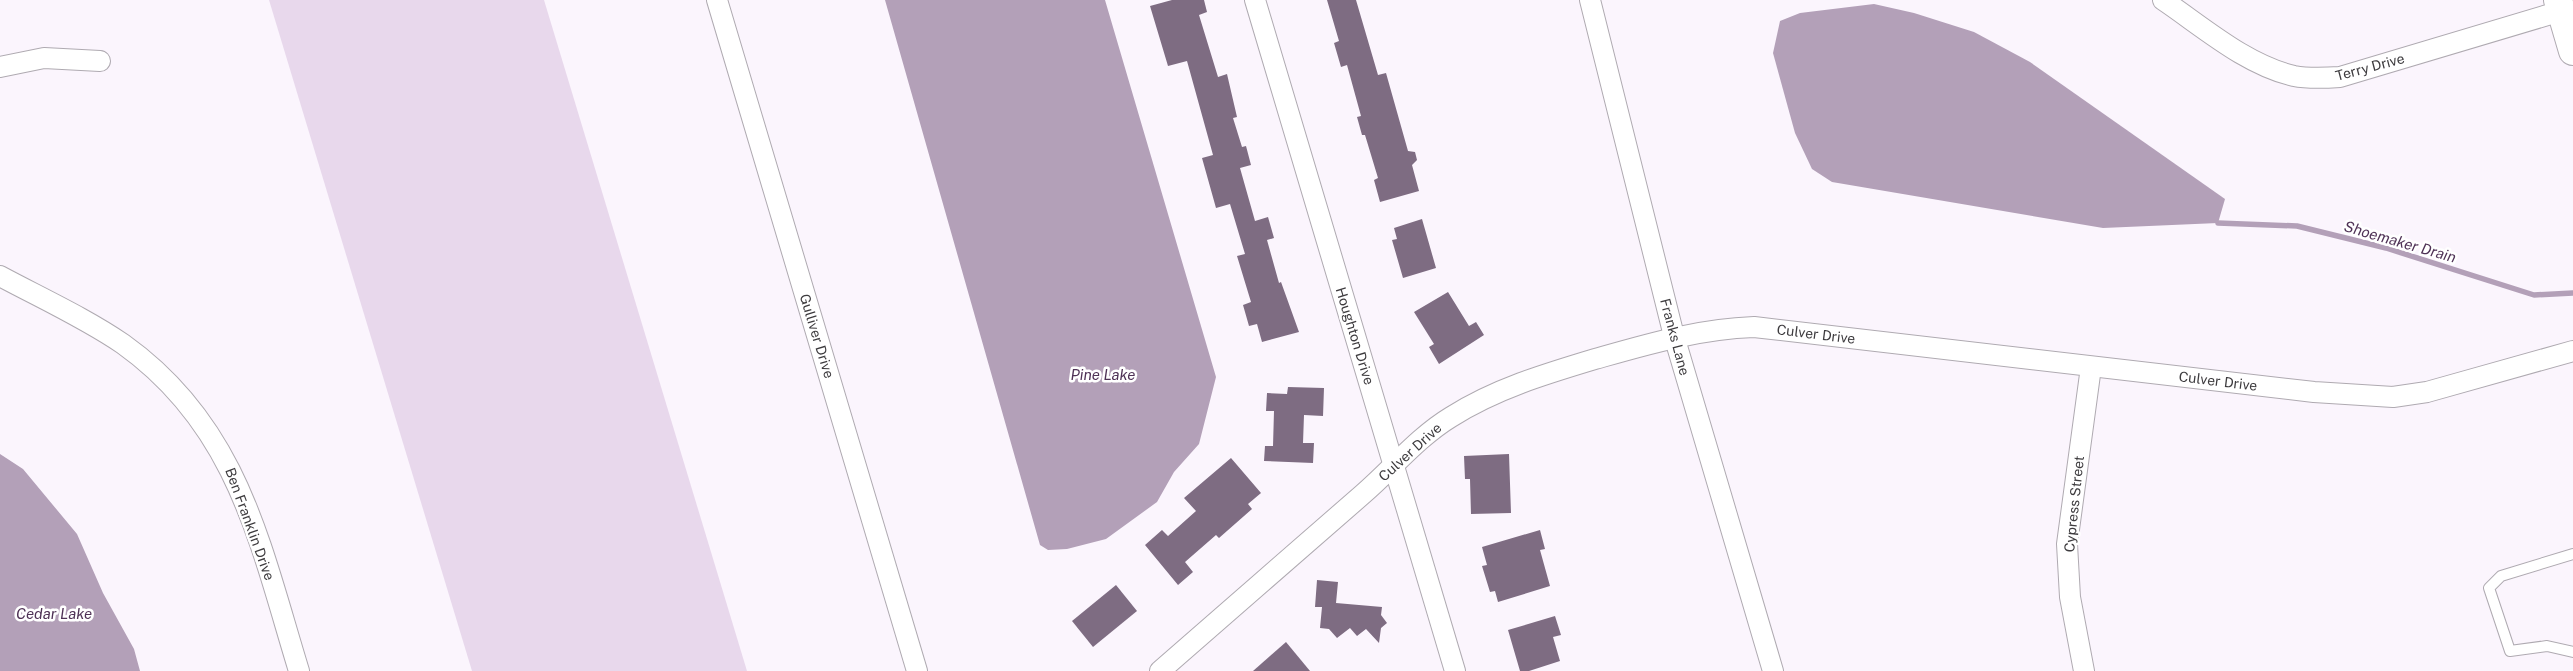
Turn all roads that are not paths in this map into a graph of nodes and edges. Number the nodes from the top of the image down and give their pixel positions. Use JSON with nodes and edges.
{"nodes":[{"id":1,"x":717,"y":0,"type":"edge"},
{"id":2,"x":1255,"y":0,"type":"edge"},
{"id":3,"x":1590,"y":0,"type":"edge"},
{"id":4,"x":2163,"y":0,"type":"edge"},
{"id":5,"x":2559,"y":6,"type":"edge"},
{"id":6,"x":2573,"y":51,"type":"edge"},
{"id":7,"x":100,"y":61,"type":"dead end"},
{"id":8,"x":0,"y":66,"type":"edge"},
{"id":9,"x":0,"y":276,"type":"edge"},
{"id":10,"x":1674,"y":336,"type":"junction"},
{"id":11,"x":2573,"y":351,"type":"edge"},
{"id":12,"x":2091,"y":366,"type":"junction"},
{"id":13,"x":1394,"y":467,"type":"junction"},
{"id":14,"x":2573,"y":554,"type":"edge"},
{"id":15,"x":2573,"y":652,"type":"edge"},
{"id":16,"x":299,"y":671,"type":"edge"},
{"id":17,"x":917,"y":671,"type":"edge"},
{"id":18,"x":1160,"y":671,"type":"edge"},
{"id":19,"x":1455,"y":671,"type":"edge"},
{"id":20,"x":1773,"y":671,"type":"edge"},
{"id":21,"x":2084,"y":671,"type":"edge"}],
"edges":[{"from":1,"to":17,"type":"street","name":"Gulliver Drive"},
{"from":2,"to":13,"type":"street","name":"Houghton Drive"},
{"from":3,"to":10,"type":"street","name":"Franks Lane"},
{"from":4,"to":5,"type":"street","name":"Terry Drive"},
{"from":5,"to":6,"type":"street"},
{"from":7,"to":8,"type":"street"},
{"from":9,"to":16,"type":"street","name":"Ben Franklin Drive"},
{"from":10,"to":12,"type":"street","name":"Culver Drive"},
{"from":10,"to":13,"type":"street","name":"Culver Drive"},
{"from":10,"to":20,"type":"street","name":"Franks Lane"},
{"from":11,"to":12,"type":"street","name":"Culver Drive"},
{"from":12,"to":21,"type":"street","name":"Cypress Street"},
{"from":13,"to":18,"type":"street","name":"Culver Drive"},
{"from":13,"to":19,"type":"street","name":"Houghton Drive"},
{"from":14,"to":15,"type":"lane"}]}
